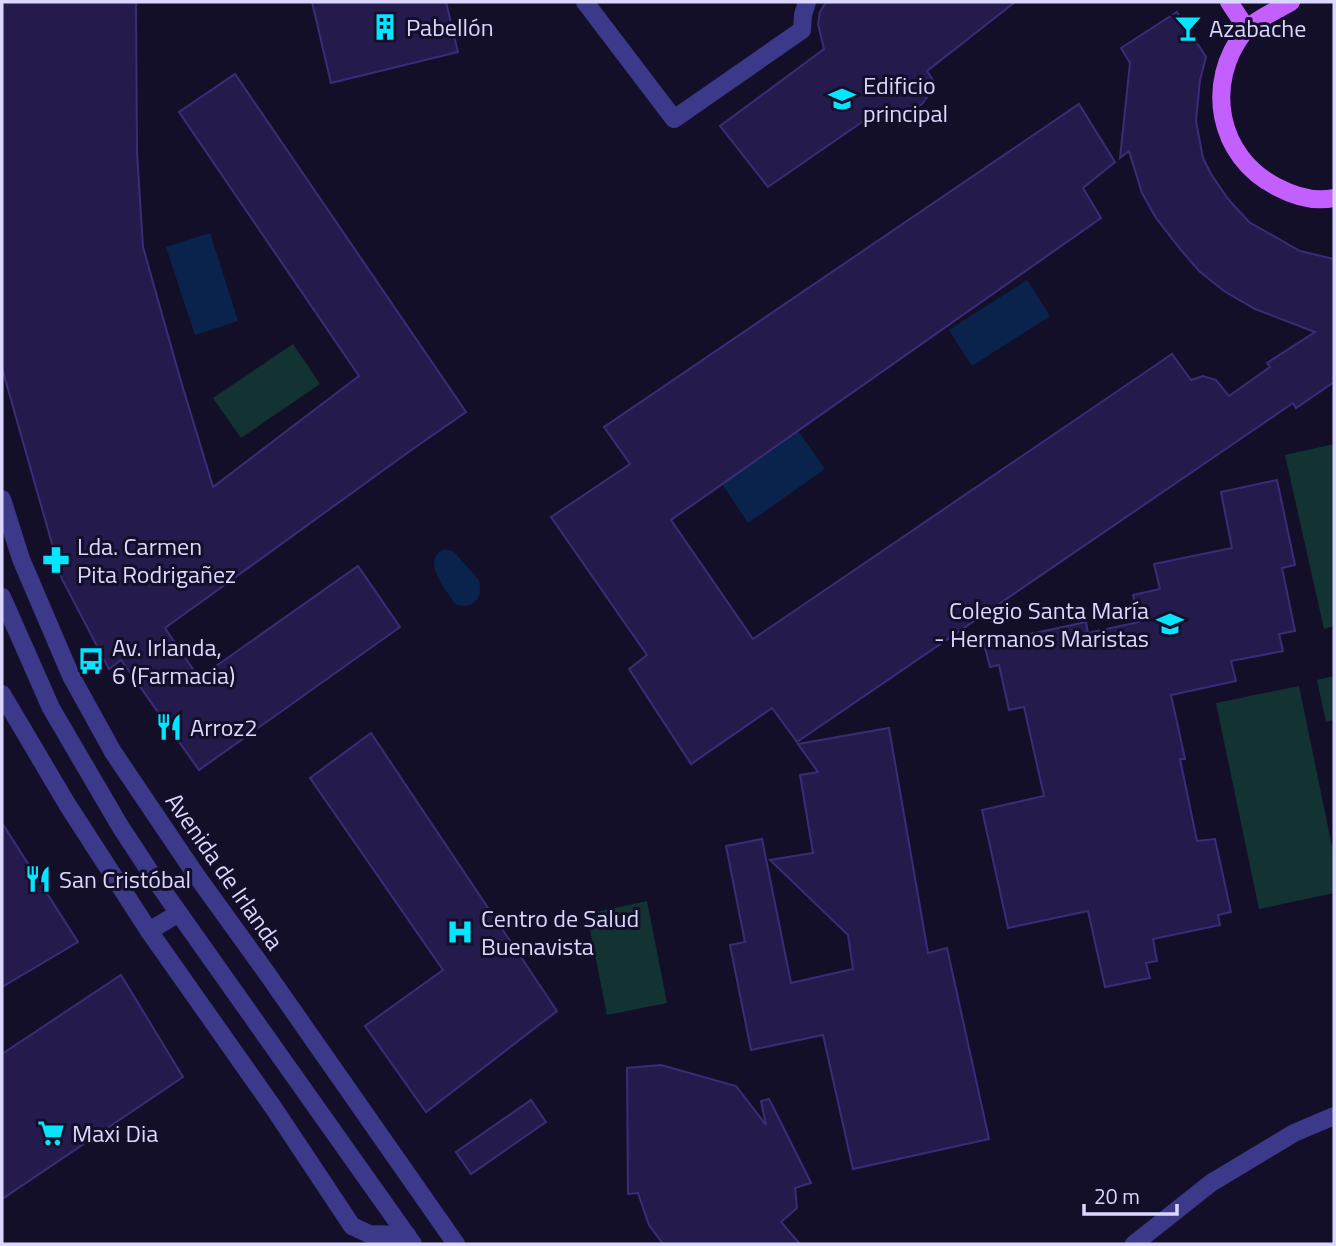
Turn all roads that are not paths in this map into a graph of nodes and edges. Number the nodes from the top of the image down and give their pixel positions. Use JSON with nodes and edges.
{"nodes":[{"id":1,"x":584,"y":2,"type":"edge"},
{"id":2,"x":807,"y":2,"type":"edge"},
{"id":3,"x":1229,"y":2,"type":"edge"},
{"id":4,"x":1291,"y":2,"type":"edge"},
{"id":5,"x":1247,"y":29,"type":"junction"},
{"id":6,"x":1334,"y":198,"type":"edge"},
{"id":7,"x":2,"y":499,"type":"edge"},
{"id":8,"x":2,"y":597,"type":"edge"},
{"id":9,"x":2,"y":694,"type":"edge"},
{"id":10,"x":179,"y":912,"type":"junction"},
{"id":11,"x":149,"y":931,"type":"junction"},
{"id":12,"x":1334,"y":1116,"type":"edge"},
{"id":13,"x":410,"y":1240,"type":"edge"},
{"id":14,"x":456,"y":1244,"type":"edge"},
{"id":15,"x":1134,"y":1244,"type":"edge"}],
"edges":[{"from":1,"to":2,"type":"street"},
{"from":3,"to":5,"type":"main road"},
{"from":4,"to":5,"type":"main road"},
{"from":5,"to":6,"type":"main road"},
{"from":7,"to":14,"type":"street","name":"Avenida de Irlanda"},
{"from":8,"to":10,"type":"street"},
{"from":9,"to":11,"type":"street"},
{"from":10,"to":11,"type":"street"},
{"from":10,"to":13,"type":"street"},
{"from":11,"to":13,"type":"street"},
{"from":12,"to":15,"type":"street"}]}
